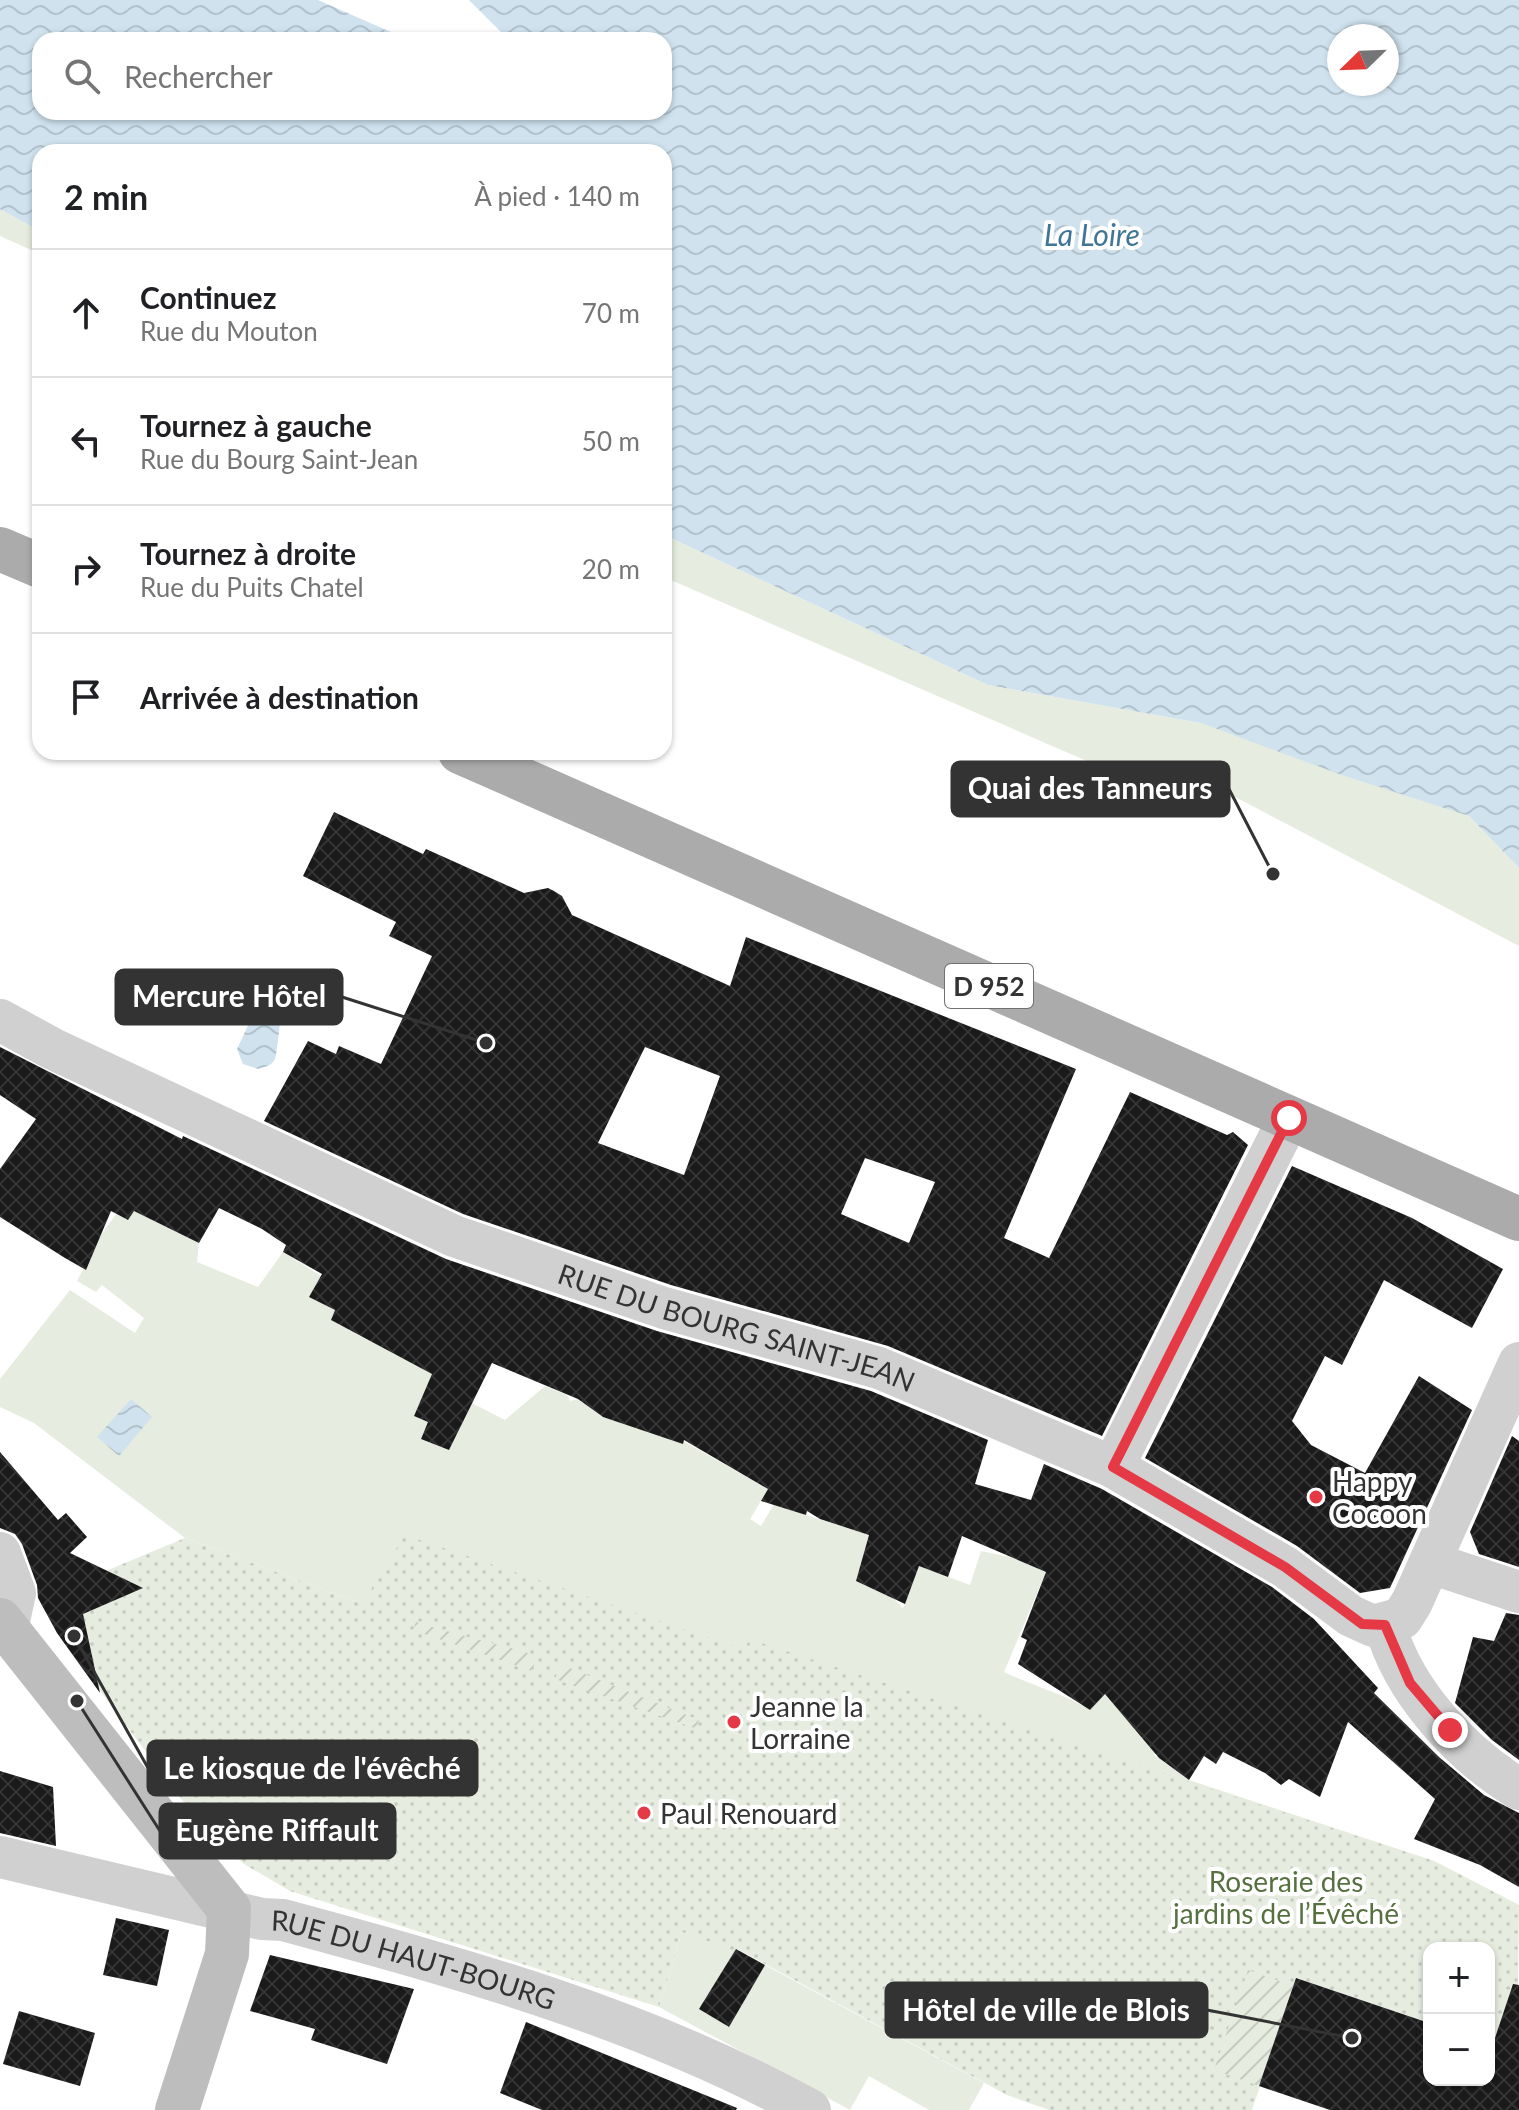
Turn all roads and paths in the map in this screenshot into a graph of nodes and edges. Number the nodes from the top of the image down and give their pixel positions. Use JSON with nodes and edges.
{"nodes":[{"id":1,"x":0,"y":549,"type":"edge"},
{"id":2,"x":32,"y":563,"type":"edge"},
{"id":3,"x":478,"y":760,"type":"edge"},
{"id":4,"x":0,"y":1020,"type":"edge"},
{"id":5,"x":1289,"y":1118,"type":"junction"},
{"id":6,"x":1519,"y":1219,"type":"edge"},
{"id":7,"x":1519,"y":1363,"type":"edge"},
{"id":8,"x":1113,"y":1467,"type":"junction"},
{"id":9,"x":0,"y":1553,"type":"edge"},
{"id":10,"x":1431,"y":1563,"type":"junction"},
{"id":11,"x":1519,"y":1592,"type":"edge"},
{"id":12,"x":4,"y":1625,"type":"edge"},
{"id":13,"x":1385,"y":1625,"type":"junction"},
{"id":14,"x":1519,"y":1789,"type":"edge"},
{"id":15,"x":0,"y":1857,"type":"edge"},
{"id":16,"x":229,"y":1909,"type":"junction"},
{"id":17,"x":177,"y":2110,"type":"edge"},
{"id":18,"x":810,"y":2110,"type":"edge"}],
"edges":[{"from":1,"to":2,"type":"main road"},
{"from":3,"to":5,"type":"main road","number":"D 952"},
{"from":4,"to":8,"type":"street","name":"RUE DU BOURG SAINT-JEAN"},
{"from":5,"to":6,"type":"main road","number":"D 952"},
{"from":5,"to":8,"type":"street"},
{"from":7,"to":10,"type":"street"},
{"from":8,"to":13,"type":"street","name":"RUE DU BOURG SAINT-JEAN"},
{"from":9,"to":12,"type":"street"},
{"from":10,"to":11,"type":"street"},
{"from":10,"to":13,"type":"street"},
{"from":12,"to":16,"type":"street"},
{"from":13,"to":14,"type":"street"},
{"from":15,"to":16,"type":"street","name":"RUE DU HAUT-BOURG"},
{"from":16,"to":17,"type":"street"},
{"from":16,"to":18,"type":"street","name":"RUE DU HAUT-BOURG"}]}
